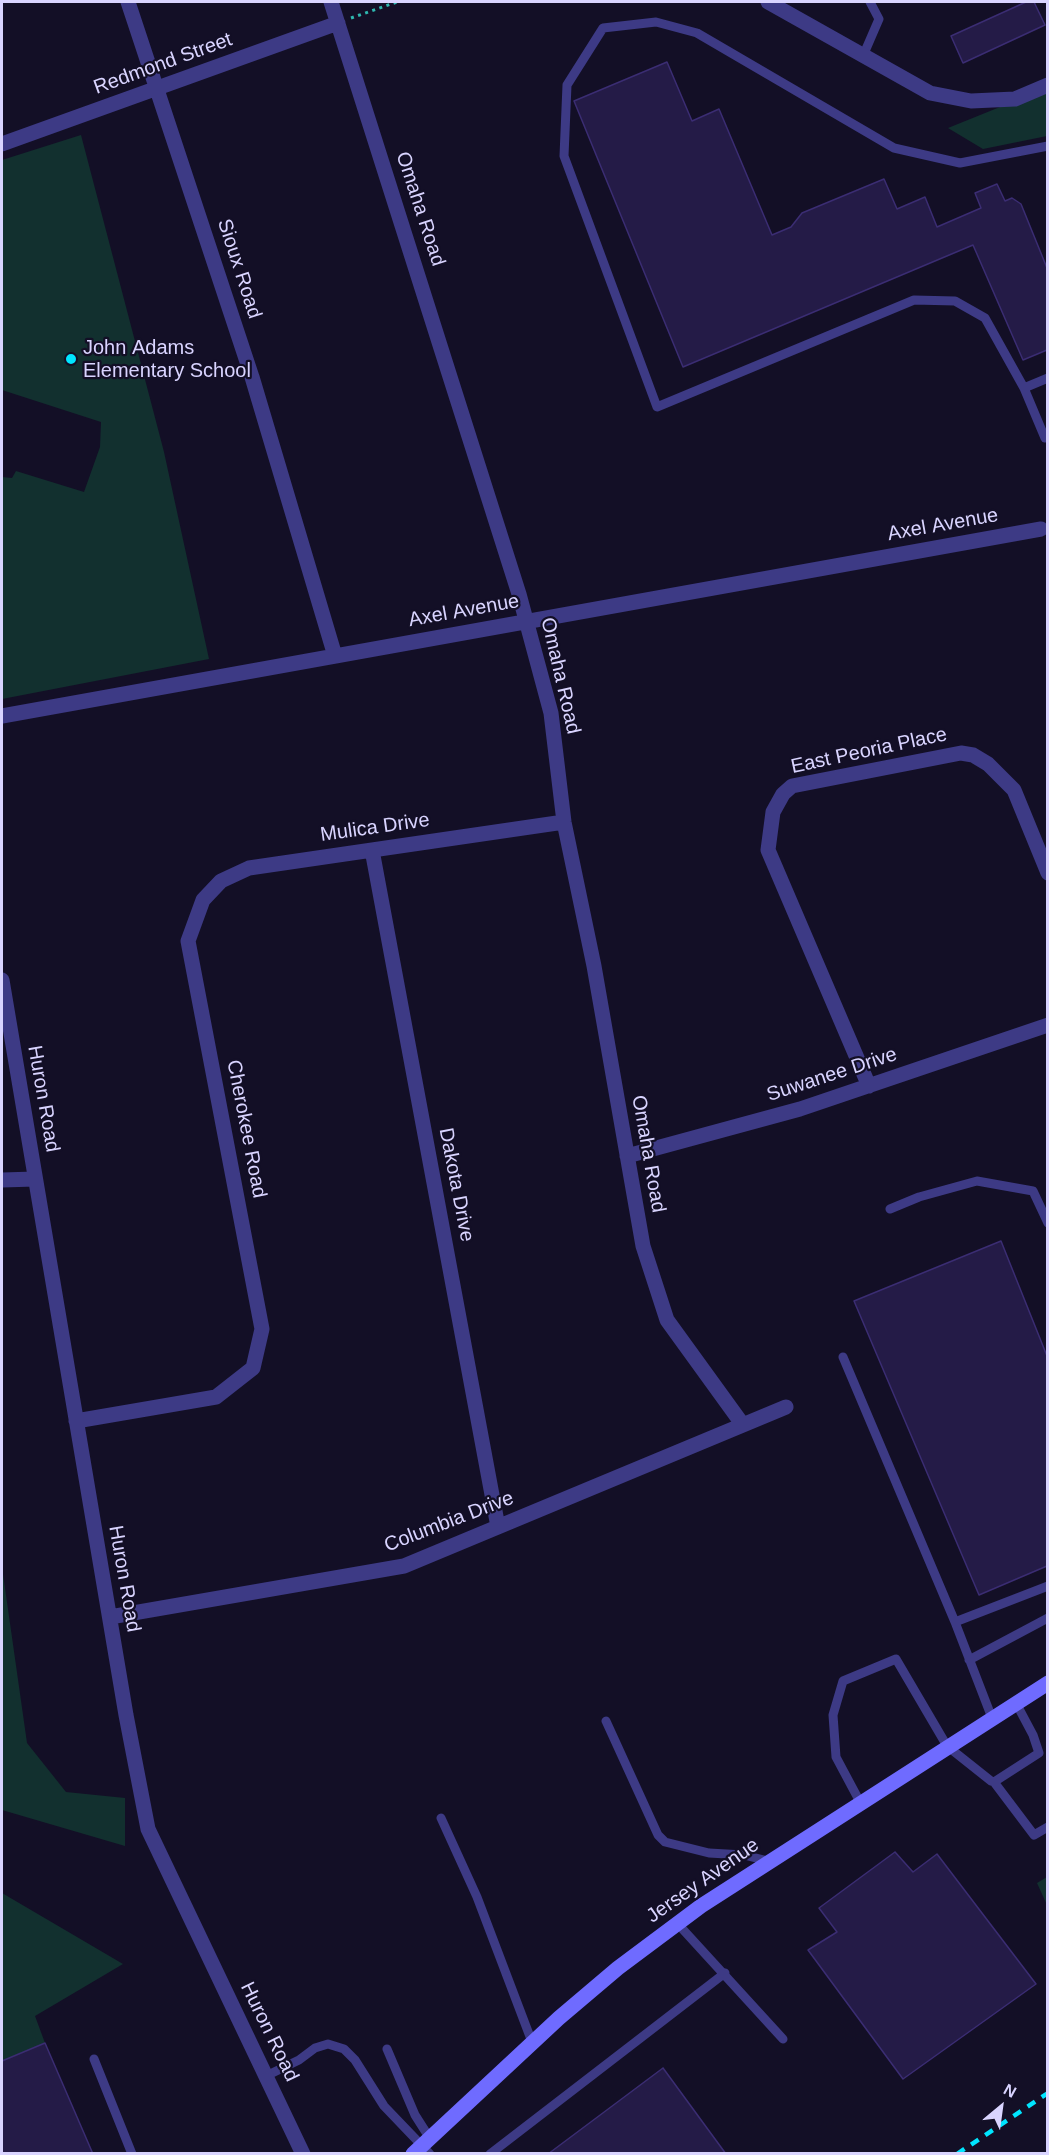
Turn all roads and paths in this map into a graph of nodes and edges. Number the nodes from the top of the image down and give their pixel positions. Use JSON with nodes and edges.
{"nodes":[{"id":1,"x":128,"y":2,"type":"edge"},
{"id":2,"x":331,"y":2,"type":"edge"},
{"id":3,"x":397,"y":2,"type":"edge"},
{"id":4,"x":768,"y":2,"type":"edge"},
{"id":5,"x":870,"y":2,"type":"edge"},
{"id":6,"x":338,"y":23,"type":"junction"},
{"id":7,"x":863,"y":56,"type":"junction"},
{"id":8,"x":1047,"y":86,"type":"edge"},
{"id":9,"x":157,"y":90,"type":"junction"},
{"id":10,"x":2,"y":144,"type":"edge"},
{"id":11,"x":1047,"y":146,"type":"edge"},
{"id":12,"x":1047,"y":378,"type":"edge"},
{"id":13,"x":1024,"y":388,"type":"junction"},
{"id":14,"x":1047,"y":437,"type":"edge"},
{"id":15,"x":1041,"y":528,"type":"dead end"},
{"id":16,"x":526,"y":621,"type":"junction"},
{"id":17,"x":334,"y":656,"type":"junction"},
{"id":18,"x":2,"y":716,"type":"edge"},
{"id":19,"x":564,"y":822,"type":"junction"},
{"id":20,"x":372,"y":850,"type":"junction"},
{"id":21,"x":1047,"y":873,"type":"edge"},
{"id":22,"x":203,"y":900,"type":"joint"},
{"id":23,"x":2,"y":980,"type":"edge"},
{"id":24,"x":1047,"y":1024,"type":"edge"},
{"id":25,"x":869,"y":1086,"type":"junction"},
{"id":26,"x":627,"y":1156,"type":"junction"},
{"id":27,"x":35,"y":1179,"type":"junction"},
{"id":28,"x":2,"y":1180,"type":"edge"},
{"id":29,"x":890,"y":1209,"type":"dead end"},
{"id":30,"x":1047,"y":1223,"type":"edge"},
{"id":31,"x":843,"y":1357,"type":"dead end"},
{"id":32,"x":786,"y":1407,"type":"dead end"},
{"id":33,"x":76,"y":1421,"type":"junction"},
{"id":34,"x":742,"y":1425,"type":"junction"},
{"id":35,"x":498,"y":1527,"type":"junction"},
{"id":36,"x":1047,"y":1586,"type":"edge"},
{"id":37,"x":110,"y":1617,"type":"junction"},
{"id":38,"x":1047,"y":1618,"type":"edge"},
{"id":39,"x":955,"y":1623,"type":"junction"},
{"id":40,"x":969,"y":1660,"type":"junction"},
{"id":41,"x":1047,"y":1683,"type":"edge"},
{"id":42,"x":1016,"y":1703,"type":"junction"},
{"id":43,"x":992,"y":1718,"type":"junction"},
{"id":44,"x":606,"y":1721,"type":"dead end"},
{"id":45,"x":947,"y":1746,"type":"junction"},
{"id":46,"x":1043,"y":1756,"type":"edge"},
{"id":47,"x":994,"y":1782,"type":"junction"},
{"id":48,"x":860,"y":1802,"type":"junction"},
{"id":49,"x":441,"y":1818,"type":"dead end"},
{"id":50,"x":1047,"y":1827,"type":"edge"},
{"id":51,"x":768,"y":1861,"type":"junction"},
{"id":52,"x":677,"y":1923,"type":"junction"},
{"id":53,"x":725,"y":1973,"type":"junction"},
{"id":54,"x":783,"y":2040,"type":"dead end"},
{"id":55,"x":532,"y":2042,"type":"junction"},
{"id":56,"x":387,"y":2049,"type":"dead end"},
{"id":57,"x":94,"y":2059,"type":"dead end"},
{"id":58,"x":268,"y":2075,"type":"junction"},
{"id":59,"x":423,"y":2147,"type":"edge"},
{"id":60,"x":132,"y":2154,"type":"edge"},
{"id":61,"x":303,"y":2154,"type":"edge"},
{"id":62,"x":490,"y":2154,"type":"edge"}],
"edges":[{"from":1,"to":9,"type":"street","name":"Sioux Road"},
{"from":2,"to":6,"type":"street","name":"Omaha Road"},
{"from":3,"to":6,"type":"path"},
{"from":4,"to":7,"type":"street"},
{"from":5,"to":7,"type":"lane"},
{"from":6,"to":9,"type":"street","name":"Redmond Street"},
{"from":6,"to":16,"type":"street","name":"Omaha Road"},
{"from":7,"to":8,"type":"street"},
{"from":9,"to":10,"type":"street","name":"Redmond Street"},
{"from":9,"to":17,"type":"street","name":"Sioux Road"},
{"from":11,"to":13,"type":"lane"},
{"from":12,"to":13,"type":"lane"},
{"from":13,"to":14,"type":"lane"},
{"from":15,"to":16,"type":"street","name":"Axel Avenue"},
{"from":16,"to":17,"type":"street","name":"Axel Avenue"},
{"from":16,"to":19,"type":"street","name":"Omaha Road"},
{"from":17,"to":18,"type":"street","name":"Axel Avenue"},
{"from":19,"to":20,"type":"street","name":"Mulica Drive"},
{"from":19,"to":26,"type":"street","name":"Omaha Road"},
{"from":20,"to":22,"type":"street","name":"Mulica Drive"},
{"from":20,"to":35,"type":"street","name":"Dakota Drive"},
{"from":21,"to":25,"type":"street","name":"East Peoria Place"},
{"from":22,"to":33,"type":"street","name":"Cherokee Road"},
{"from":23,"to":27,"type":"street","name":"Huron Road"},
{"from":24,"to":25,"type":"street","name":"Suwanee Drive"},
{"from":25,"to":26,"type":"street","name":"Suwanee Drive"},
{"from":26,"to":34,"type":"street","name":"Omaha Road"},
{"from":27,"to":28,"type":"street"},
{"from":27,"to":33,"type":"street","name":"Huron Road"},
{"from":29,"to":30,"type":"lane"},
{"from":31,"to":39,"type":"lane"},
{"from":32,"to":34,"type":"street","name":"Columbia Drive"},
{"from":33,"to":37,"type":"street","name":"Huron Road"},
{"from":34,"to":35,"type":"street","name":"Columbia Drive"},
{"from":35,"to":37,"type":"street","name":"Columbia Drive"},
{"from":36,"to":39,"type":"lane"},
{"from":37,"to":58,"type":"street","name":"Huron Road"},
{"from":38,"to":40,"type":"lane"},
{"from":39,"to":40,"type":"lane"},
{"from":40,"to":43,"type":"lane"},
{"from":41,"to":42,"type":"main road","name":"Jersey Avenue"},
{"from":42,"to":43,"type":"main road","name":"Jersey Avenue"},
{"from":42,"to":46,"type":"lane"},
{"from":43,"to":45,"type":"main road","name":"Jersey Avenue"},
{"from":44,"to":51,"type":"lane"},
{"from":45,"to":47,"type":"lane"},
{"from":45,"to":48,"type":"main road","name":"Jersey Avenue"},
{"from":45,"to":48,"type":"lane"},
{"from":46,"to":47,"type":"lane"},
{"from":47,"to":50,"type":"lane"},
{"from":48,"to":51,"type":"main road","name":"Jersey Avenue"},
{"from":49,"to":55,"type":"lane"},
{"from":51,"to":52,"type":"main road","name":"Jersey Avenue"},
{"from":52,"to":53,"type":"lane"},
{"from":52,"to":55,"type":"main road","name":"Jersey Avenue"},
{"from":53,"to":54,"type":"lane"},
{"from":53,"to":62,"type":"lane"},
{"from":55,"to":59,"type":"main road","name":"Jersey Avenue"},
{"from":56,"to":59,"type":"lane"},
{"from":57,"to":60,"type":"lane"},
{"from":58,"to":59,"type":"lane"},
{"from":58,"to":61,"type":"street","name":"Huron Road"}]}
